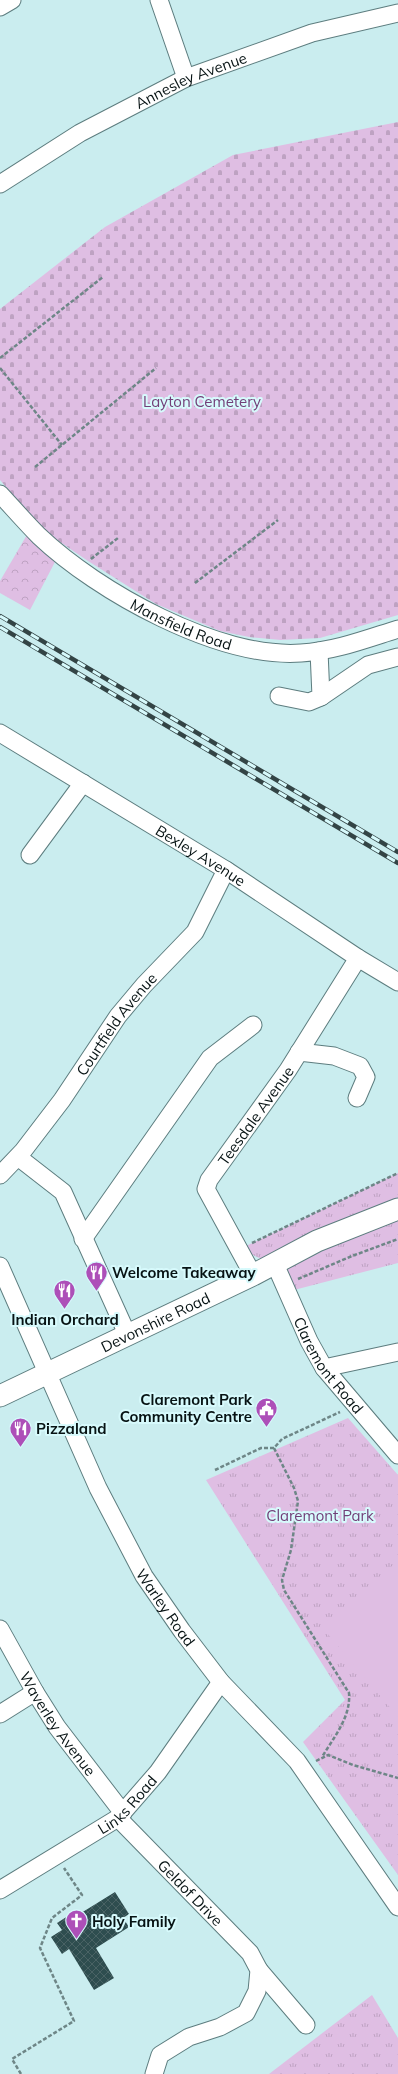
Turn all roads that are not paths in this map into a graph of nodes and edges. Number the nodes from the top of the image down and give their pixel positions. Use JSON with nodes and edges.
{"nodes":[{"id":1,"x":159,"y":0,"type":"edge"},
{"id":2,"x":398,"y":13,"type":"edge"},
{"id":3,"x":186,"y":78,"type":"junction"},
{"id":4,"x":0,"y":184,"type":"edge"},
{"id":5,"x":0,"y":494,"type":"edge"},
{"id":6,"x":398,"y":629,"type":"edge"},
{"id":7,"x":319,"y":651,"type":"junction"},
{"id":8,"x":398,"y":657,"type":"edge"},
{"id":9,"x":279,"y":696,"type":"dead end"},
{"id":10,"x":321,"y":697,"type":"junction"},
{"id":11,"x":0,"y":733,"type":"edge"},
{"id":12,"x":83,"y":783,"type":"junction"},
{"id":13,"x":30,"y":855,"type":"dead end"},
{"id":14,"x":226,"y":870,"type":"junction"},
{"id":15,"x":358,"y":958,"type":"junction"},
{"id":16,"x":398,"y":982,"type":"edge"},
{"id":17,"x":253,"y":1025,"type":"dead end"},
{"id":18,"x":299,"y":1052,"type":"junction"},
{"id":19,"x":357,"y":1098,"type":"dead end"},
{"id":20,"x":18,"y":1157,"type":"junction"},
{"id":21,"x":0,"y":1175,"type":"edge"},
{"id":22,"x":398,"y":1209,"type":"edge"},
{"id":23,"x":83,"y":1239,"type":"junction"},
{"id":24,"x":275,"y":1264,"type":"junction"},
{"id":25,"x":0,"y":1266,"type":"edge"},
{"id":26,"x":253,"y":1275,"type":"junction"},
{"id":27,"x":128,"y":1336,"type":"junction"},
{"id":28,"x":398,"y":1352,"type":"edge"},
{"id":29,"x":324,"y":1368,"type":"junction"},
{"id":30,"x":48,"y":1375,"type":"junction"},
{"id":31,"x":0,"y":1396,"type":"edge"},
{"id":32,"x":398,"y":1455,"type":"edge"},
{"id":33,"x":0,"y":1629,"type":"edge"},
{"id":34,"x":221,"y":1682,"type":"junction"},
{"id":35,"x":35,"y":1692,"type":"junction"},
{"id":36,"x":0,"y":1714,"type":"edge"},
{"id":37,"x":121,"y":1816,"type":"junction"},
{"id":38,"x":0,"y":1890,"type":"edge"},
{"id":39,"x":398,"y":1907,"type":"edge"},
{"id":40,"x":259,"y":1970,"type":"junction"},
{"id":41,"x":306,"y":2025,"type":"dead end"},
{"id":42,"x":154,"y":2074,"type":"edge"}],
"edges":[{"from":1,"to":3,"type":"street"},
{"from":2,"to":3,"type":"street","name":"Annesley Avenue"},
{"from":3,"to":4,"type":"street","name":"Annesley Avenue"},
{"from":5,"to":7,"type":"street","name":"Mansfield Road"},
{"from":6,"to":7,"type":"street","name":"Mansfield Road"},
{"from":7,"to":10,"type":"street"},
{"from":8,"to":10,"type":"street"},
{"from":9,"to":10,"type":"street"},
{"from":11,"to":12,"type":"street","name":"Bexley Avenue"},
{"from":12,"to":13,"type":"street"},
{"from":12,"to":14,"type":"street","name":"Bexley Avenue"},
{"from":14,"to":15,"type":"street","name":"Bexley Avenue"},
{"from":14,"to":20,"type":"street","name":"Courtfield Avenue"},
{"from":15,"to":16,"type":"street","name":"Bexley Avenue"},
{"from":15,"to":18,"type":"street","name":"Teesdale Avenue"},
{"from":17,"to":23,"type":"street"},
{"from":18,"to":19,"type":"street"},
{"from":18,"to":26,"type":"street","name":"Teesdale Avenue"},
{"from":20,"to":21,"type":"street","name":"Courtfield Avenue"},
{"from":20,"to":23,"type":"street"},
{"from":22,"to":24,"type":"main road","name":"Devonshire Road"},
{"from":23,"to":27,"type":"street"},
{"from":24,"to":26,"type":"main road","name":"Devonshire Road"},
{"from":24,"to":29,"type":"street","name":"Claremont Road"},
{"from":25,"to":30,"type":"street","name":"Warley Road"},
{"from":26,"to":27,"type":"main road","name":"Devonshire Road"},
{"from":27,"to":30,"type":"main road","name":"Devonshire Road"},
{"from":28,"to":29,"type":"street"},
{"from":29,"to":32,"type":"street","name":"Claremont Road"},
{"from":30,"to":31,"type":"main road","name":"Devonshire Road"},
{"from":30,"to":34,"type":"street","name":"Warley Road"},
{"from":33,"to":35,"type":"street","name":"Waverley Avenue"},
{"from":34,"to":37,"type":"street","name":"Links Road"},
{"from":34,"to":39,"type":"street","name":"Warley Road"},
{"from":35,"to":36,"type":"street"},
{"from":35,"to":37,"type":"street","name":"Waverley Avenue"},
{"from":37,"to":38,"type":"street","name":"Links Road"},
{"from":37,"to":40,"type":"street","name":"Geldof Drive"},
{"from":40,"to":41,"type":"street","name":"Geldof Drive"},
{"from":40,"to":42,"type":"street"}]}
